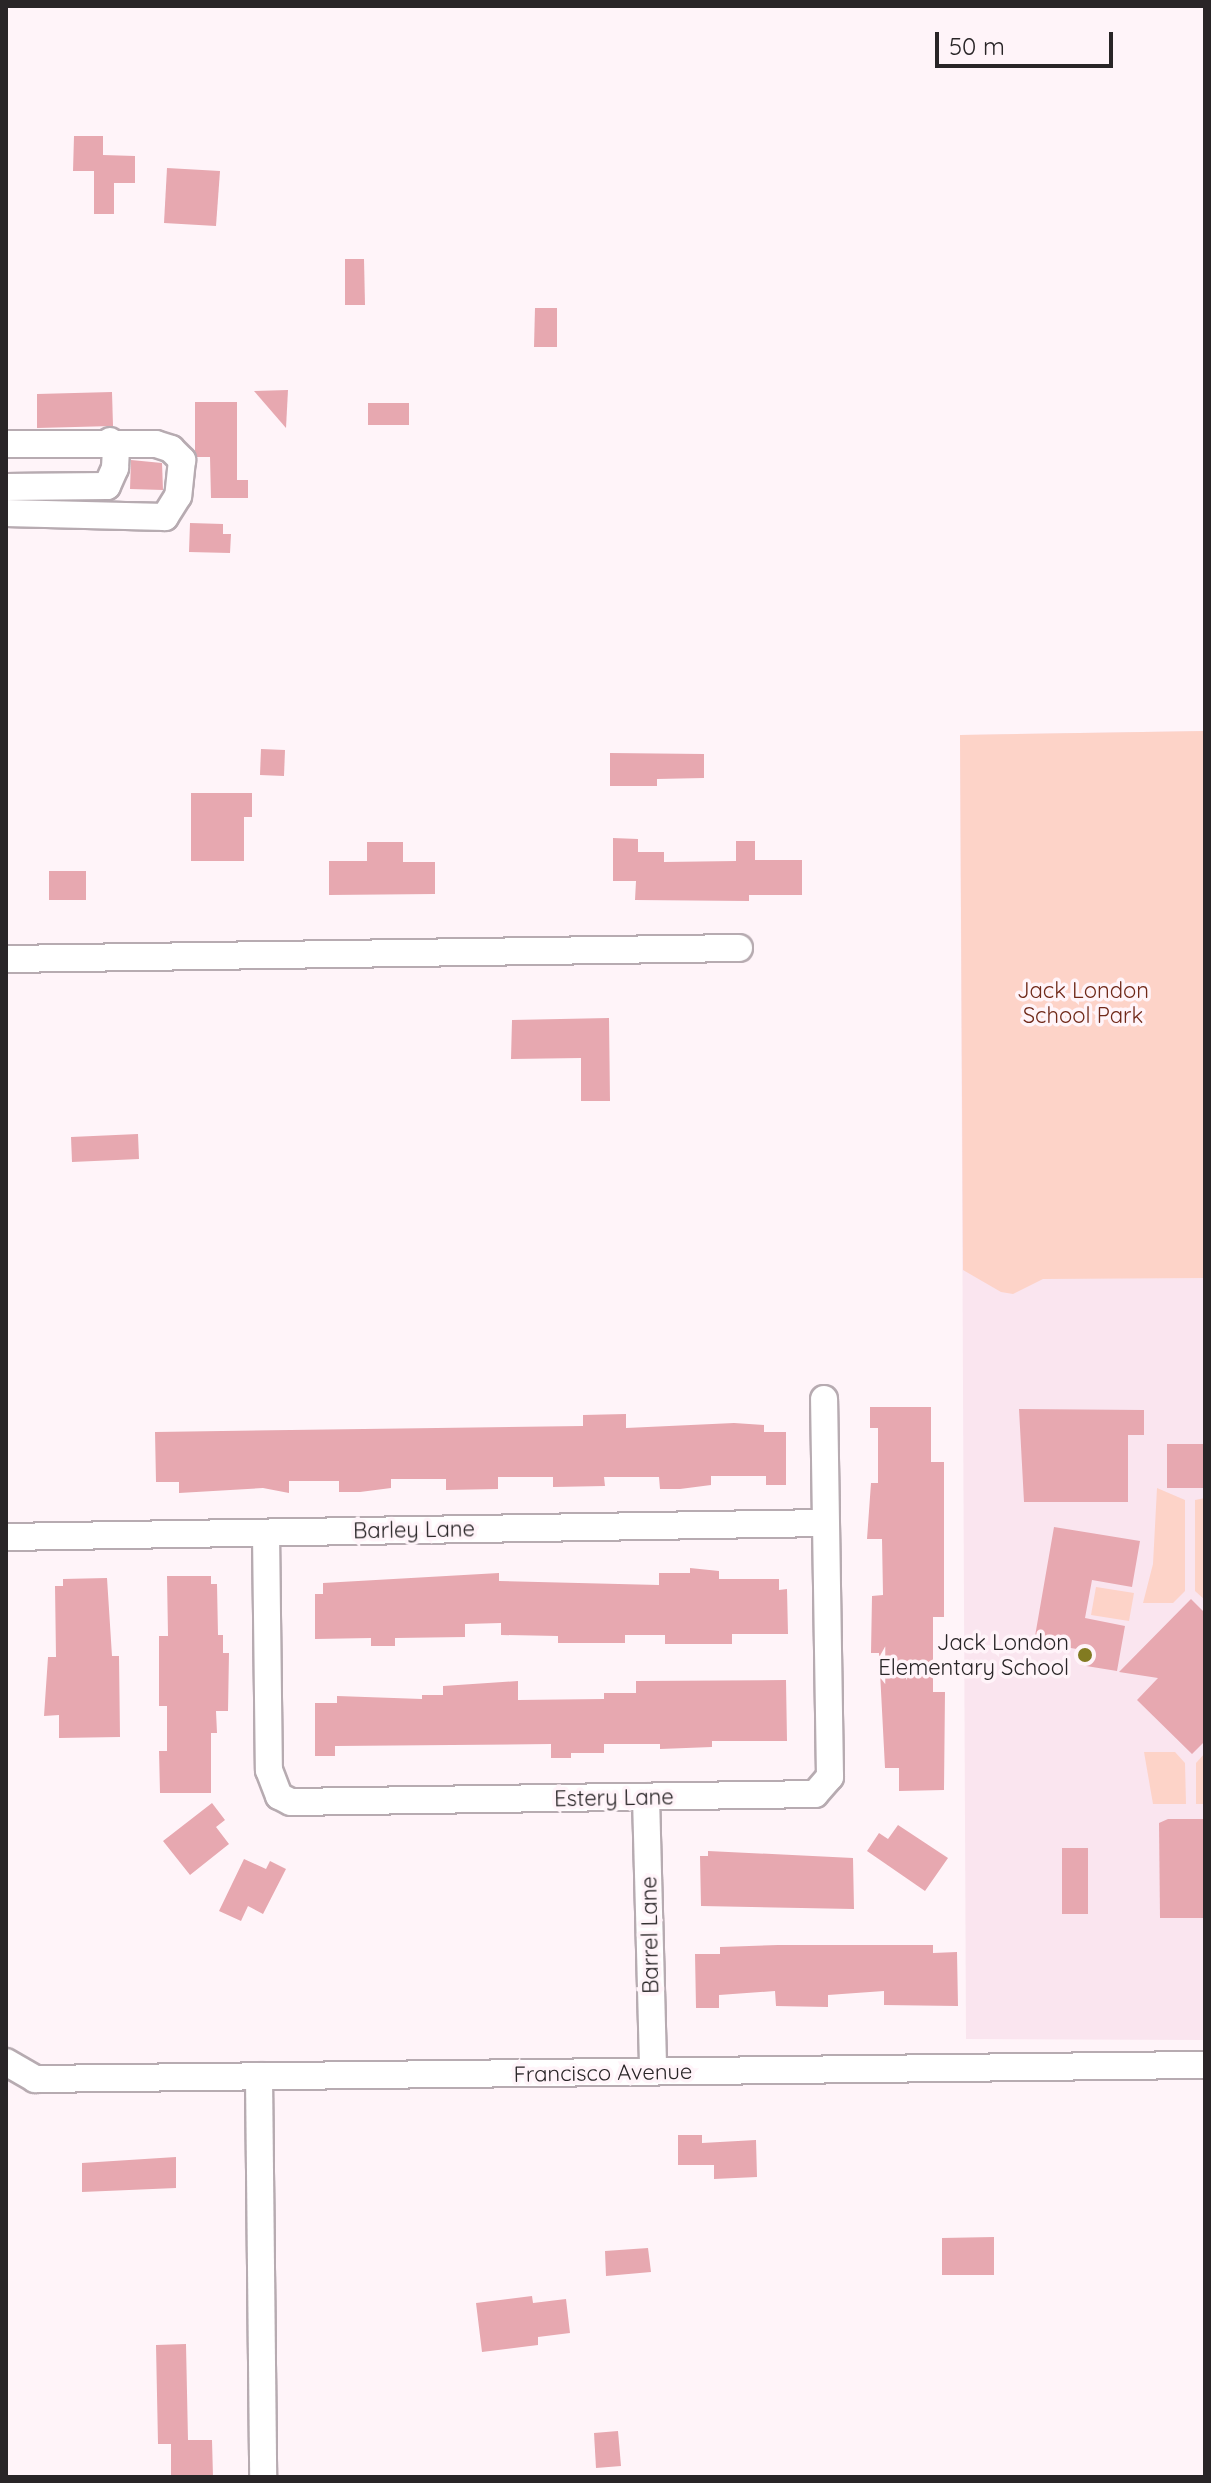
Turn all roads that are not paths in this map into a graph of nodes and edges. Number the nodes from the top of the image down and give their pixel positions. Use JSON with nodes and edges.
{"nodes":[{"id":1,"x":110,"y":441,"type":"junction"},
{"id":2,"x":15,"y":444,"type":"edge"},
{"id":3,"x":17,"y":488,"type":"edge"},
{"id":4,"x":6,"y":513,"type":"edge"},
{"id":5,"x":739,"y":948,"type":"dead end"},
{"id":6,"x":6,"y":959,"type":"edge"},
{"id":7,"x":824,"y":1399,"type":"dead end"},
{"id":8,"x":822,"y":1523,"type":"junction"},
{"id":9,"x":266,"y":1533,"type":"junction"},
{"id":10,"x":6,"y":1537,"type":"edge"},
{"id":11,"x":646,"y":1797,"type":"junction"},
{"id":12,"x":6,"y":2062,"type":"edge"},
{"id":13,"x":1205,"y":2065,"type":"edge"},
{"id":14,"x":653,"y":2072,"type":"junction"},
{"id":15,"x":259,"y":2076,"type":"junction"},
{"id":16,"x":263,"y":2477,"type":"edge"}],
"edges":[{"from":1,"to":2,"type":"street"},
{"from":1,"to":3,"type":"street"},
{"from":1,"to":4,"type":"street"},
{"from":2,"to":3,"type":"street"},
{"from":5,"to":6,"type":"street"},
{"from":7,"to":8,"type":"street","name":"Estery Lane"},
{"from":8,"to":9,"type":"street","name":"Barley Lane"},
{"from":8,"to":11,"type":"street","name":"Estery Lane"},
{"from":9,"to":10,"type":"street","name":"Barley Lane"},
{"from":9,"to":11,"type":"street","name":"Estery Lane"},
{"from":11,"to":14,"type":"street","name":"Barrel Lane"},
{"from":12,"to":15,"type":"street","name":"Francisco Avenue"},
{"from":13,"to":14,"type":"street","name":"Francisco Avenue"},
{"from":14,"to":15,"type":"street","name":"Francisco Avenue"},
{"from":15,"to":16,"type":"street"}]}
